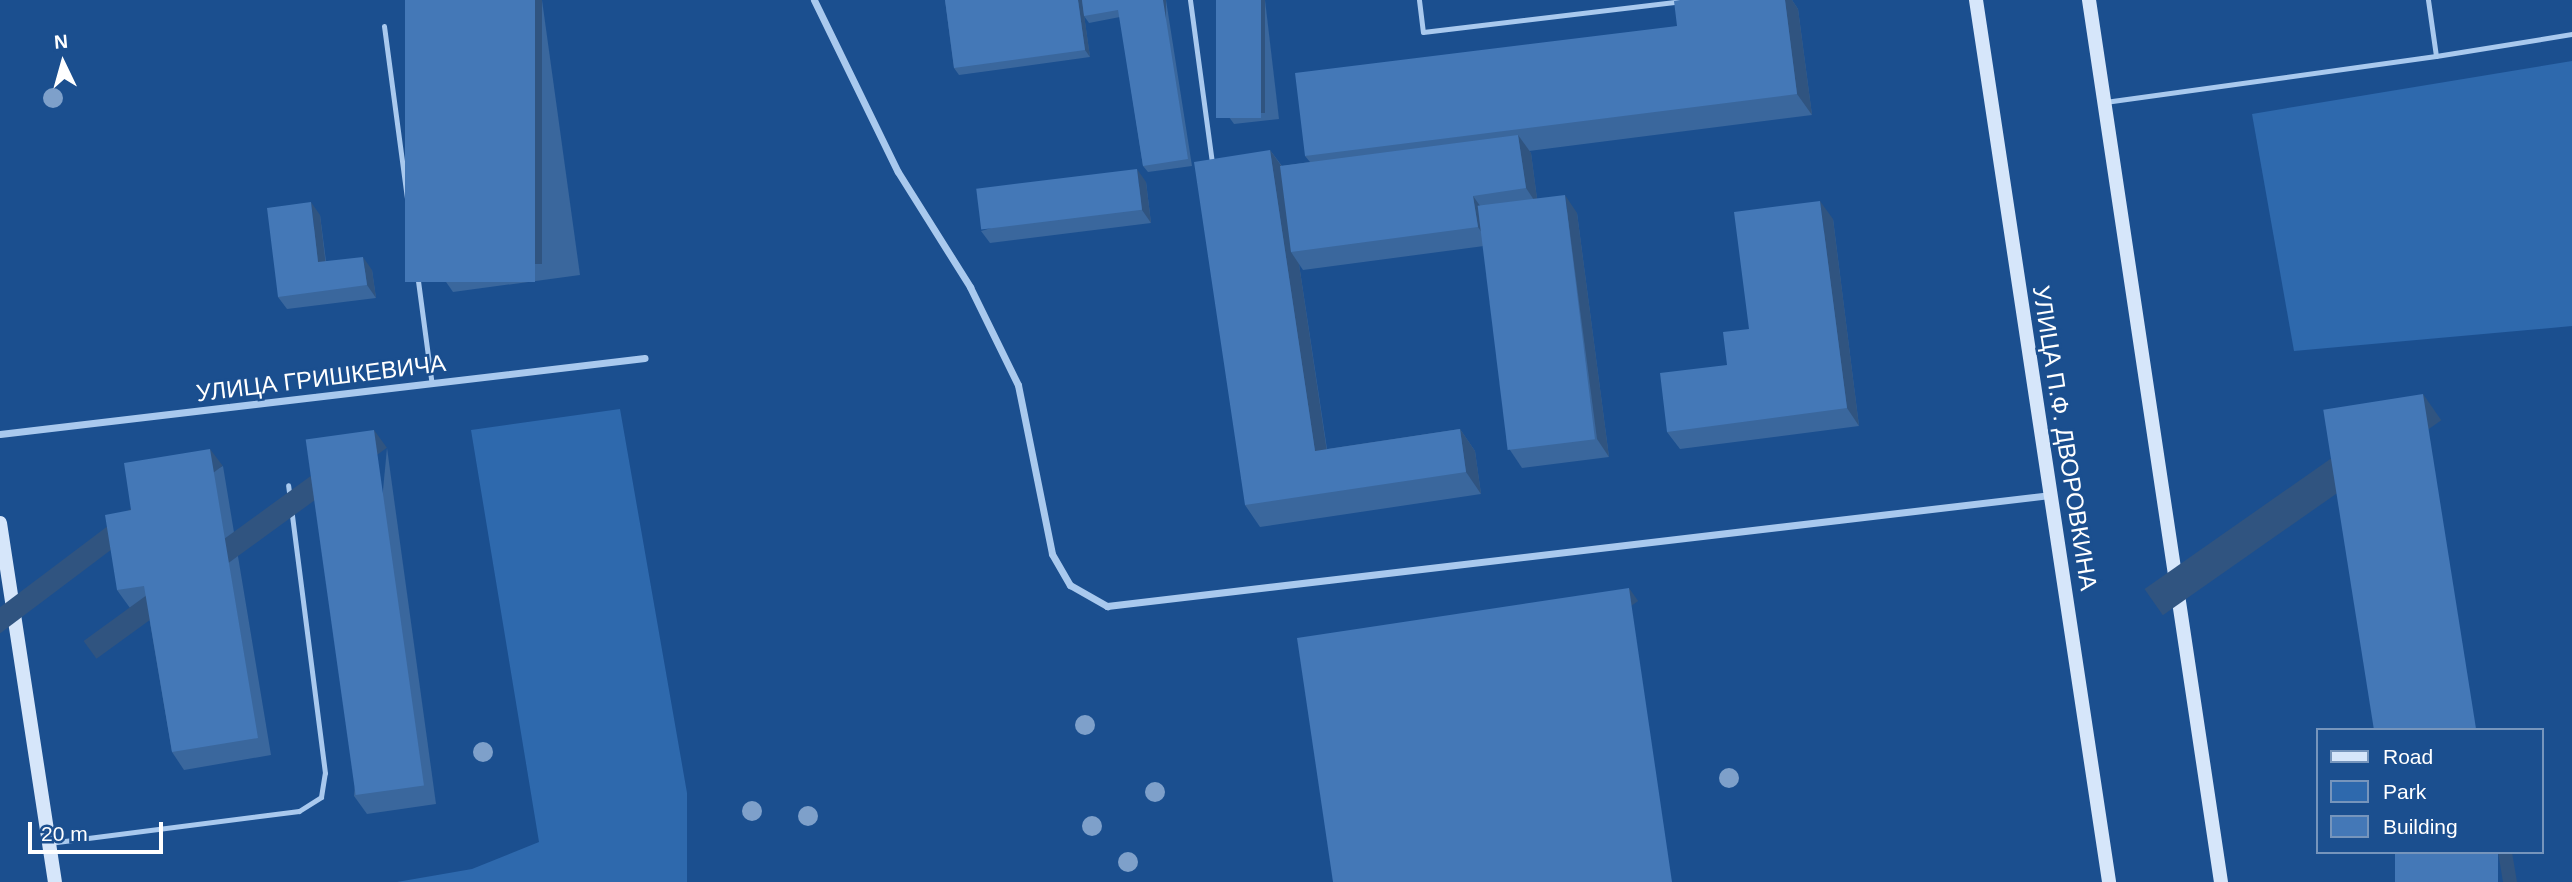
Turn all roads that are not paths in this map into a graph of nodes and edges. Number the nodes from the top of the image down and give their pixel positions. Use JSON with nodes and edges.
{"nodes":[{"id":1,"x":814,"y":0,"type":"edge"},
{"id":2,"x":1190,"y":0,"type":"edge"},
{"id":3,"x":1419,"y":0,"type":"edge"},
{"id":4,"x":1691,"y":0,"type":"edge"},
{"id":5,"x":1976,"y":0,"type":"edge"},
{"id":6,"x":2090,"y":0,"type":"edge"},
{"id":7,"x":2428,"y":0,"type":"edge"},
{"id":8,"x":384,"y":26,"type":"dead end"},
{"id":9,"x":2572,"y":34,"type":"edge"},
{"id":10,"x":2437,"y":56,"type":"junction"},
{"id":11,"x":2105,"y":102,"type":"junction"},
{"id":12,"x":1214,"y":177,"type":"edge"},
{"id":13,"x":645,"y":358,"type":"dead end"},
{"id":14,"x":432,"y":384,"type":"junction"},
{"id":15,"x":0,"y":434,"type":"edge"},
{"id":16,"x":288,"y":485,"type":"dead end"},
{"id":17,"x":2051,"y":495,"type":"junction"},
{"id":18,"x":0,"y":523,"type":"edge"},
{"id":19,"x":49,"y":843,"type":"junction"},
{"id":20,"x":55,"y":882,"type":"edge"},
{"id":21,"x":2109,"y":882,"type":"edge"},
{"id":22,"x":2221,"y":882,"type":"edge"}],
"edges":[{"from":1,"to":17,"type":"street"},
{"from":2,"to":12,"type":"lane"},
{"from":3,"to":4,"type":"lane"},
{"from":5,"to":17,"type":"street","name":"УЛИЦА П.Ф. ДВОРОВКИНА"},
{"from":6,"to":11,"type":"street"},
{"from":7,"to":10,"type":"lane"},
{"from":8,"to":14,"type":"lane"},
{"from":9,"to":10,"type":"lane"},
{"from":10,"to":11,"type":"lane"},
{"from":11,"to":22,"type":"street"},
{"from":13,"to":14,"type":"street","name":"УЛИЦА ГРИШКЕВИЧА"},
{"from":14,"to":15,"type":"street","name":"УЛИЦА ГРИШКЕВИЧА"},
{"from":16,"to":19,"type":"lane"},
{"from":17,"to":21,"type":"street","name":"УЛИЦА П.Ф. ДВОРОВКИНА"},
{"from":18,"to":19,"type":"street"},
{"from":19,"to":20,"type":"street"}]}
